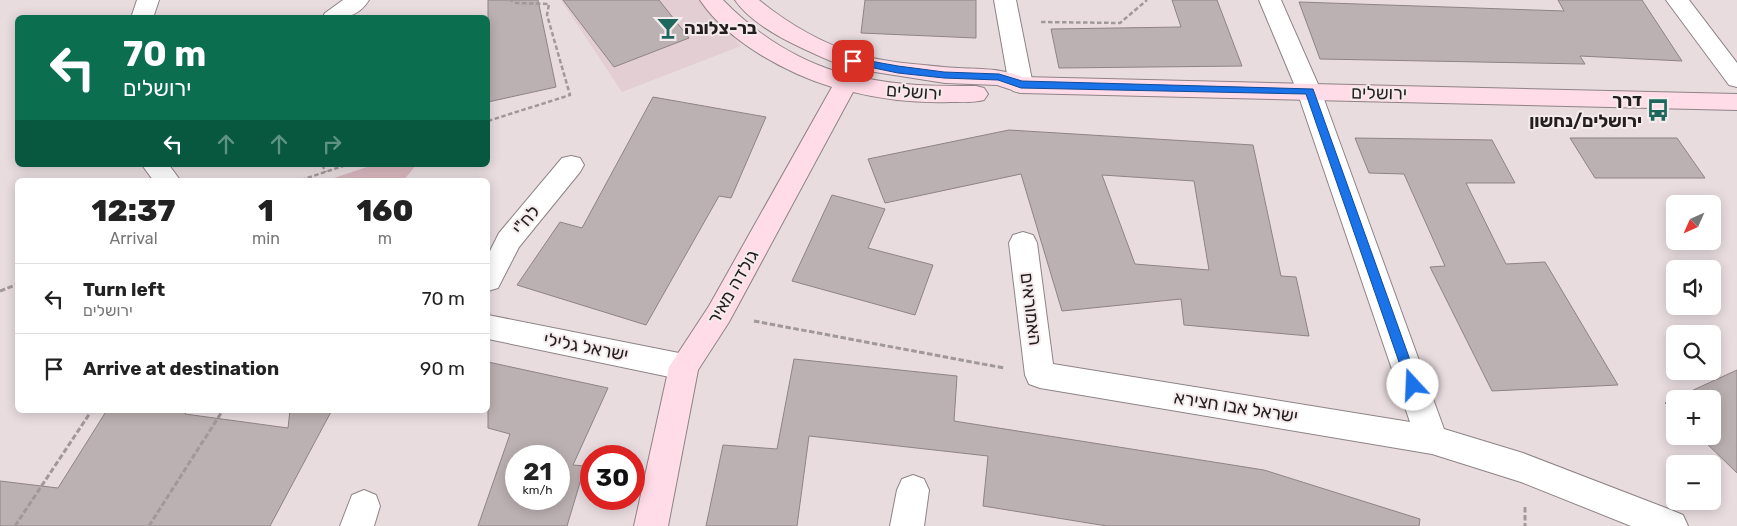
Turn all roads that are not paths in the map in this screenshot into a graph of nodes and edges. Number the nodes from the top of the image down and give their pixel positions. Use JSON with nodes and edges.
{"nodes":[{"id":1,"x":148,"y":0,"type":"edge"},
{"id":2,"x":358,"y":0,"type":"edge"},
{"id":3,"x":711,"y":0,"type":"edge"},
{"id":4,"x":746,"y":0,"type":"edge"},
{"id":5,"x":1270,"y":0,"type":"edge"},
{"id":6,"x":1677,"y":0,"type":"edge"},
{"id":7,"x":1006,"y":11,"type":"edge"},
{"id":8,"x":143,"y":15,"type":"edge"},
{"id":9,"x":337,"y":15,"type":"edge"},
{"id":10,"x":850,"y":71,"type":"junction"},
{"id":11,"x":1737,"y":79,"type":"edge"},
{"id":12,"x":1021,"y":85,"type":"junction"},
{"id":13,"x":1309,"y":91,"type":"junction"},
{"id":14,"x":1737,"y":102,"type":"edge"},
{"id":15,"x":572,"y":165,"type":"dead end"},
{"id":16,"x":157,"y":167,"type":"edge"},
{"id":17,"x":165,"y":178,"type":"edge"},
{"id":18,"x":1022,"y":243,"type":"dead end"},
{"id":19,"x":490,"y":276,"type":"edge"},
{"id":20,"x":490,"y":327,"type":"edge"},
{"id":21,"x":684,"y":367,"type":"junction"},
{"id":22,"x":1040,"y":375,"type":"joint"},
{"id":23,"x":1432,"y":440,"type":"junction"},
{"id":24,"x":913,"y":490,"type":"dead end"},
{"id":25,"x":651,"y":526,"type":"edge"},
{"id":26,"x":907,"y":526,"type":"edge"},
{"id":27,"x":1672,"y":526,"type":"edge"}],
"edges":[{"from":1,"to":8,"type":"street"},
{"from":2,"to":9,"type":"street"},
{"from":3,"to":10,"type":"street","name":"ירושלים"},
{"from":4,"to":10,"type":"street","name":"ירושלים"},
{"from":5,"to":13,"type":"street"},
{"from":6,"to":11,"type":"street"},
{"from":7,"to":12,"type":"street"},
{"from":10,"to":12,"type":"street","name":"ירושלים"},
{"from":10,"to":21,"type":"street","name":"גולדה מאיר"},
{"from":12,"to":13,"type":"street","name":"ירושלים"},
{"from":13,"to":14,"type":"street","name":"ירושלים"},
{"from":13,"to":23,"type":"street"},
{"from":15,"to":19,"type":"street","name":"לח\"י"},
{"from":16,"to":17,"type":"street"},
{"from":18,"to":22,"type":"street","name":"האמוראים"},
{"from":20,"to":21,"type":"street","name":"ישראל גלילי"},
{"from":21,"to":25,"type":"street","name":"גולדה מאיר"},
{"from":22,"to":23,"type":"street","name":"ישראל אבו חצירא"},
{"from":23,"to":27,"type":"street","name":"ישראל אבו חצירא"},
{"from":24,"to":26,"type":"street"}]}
